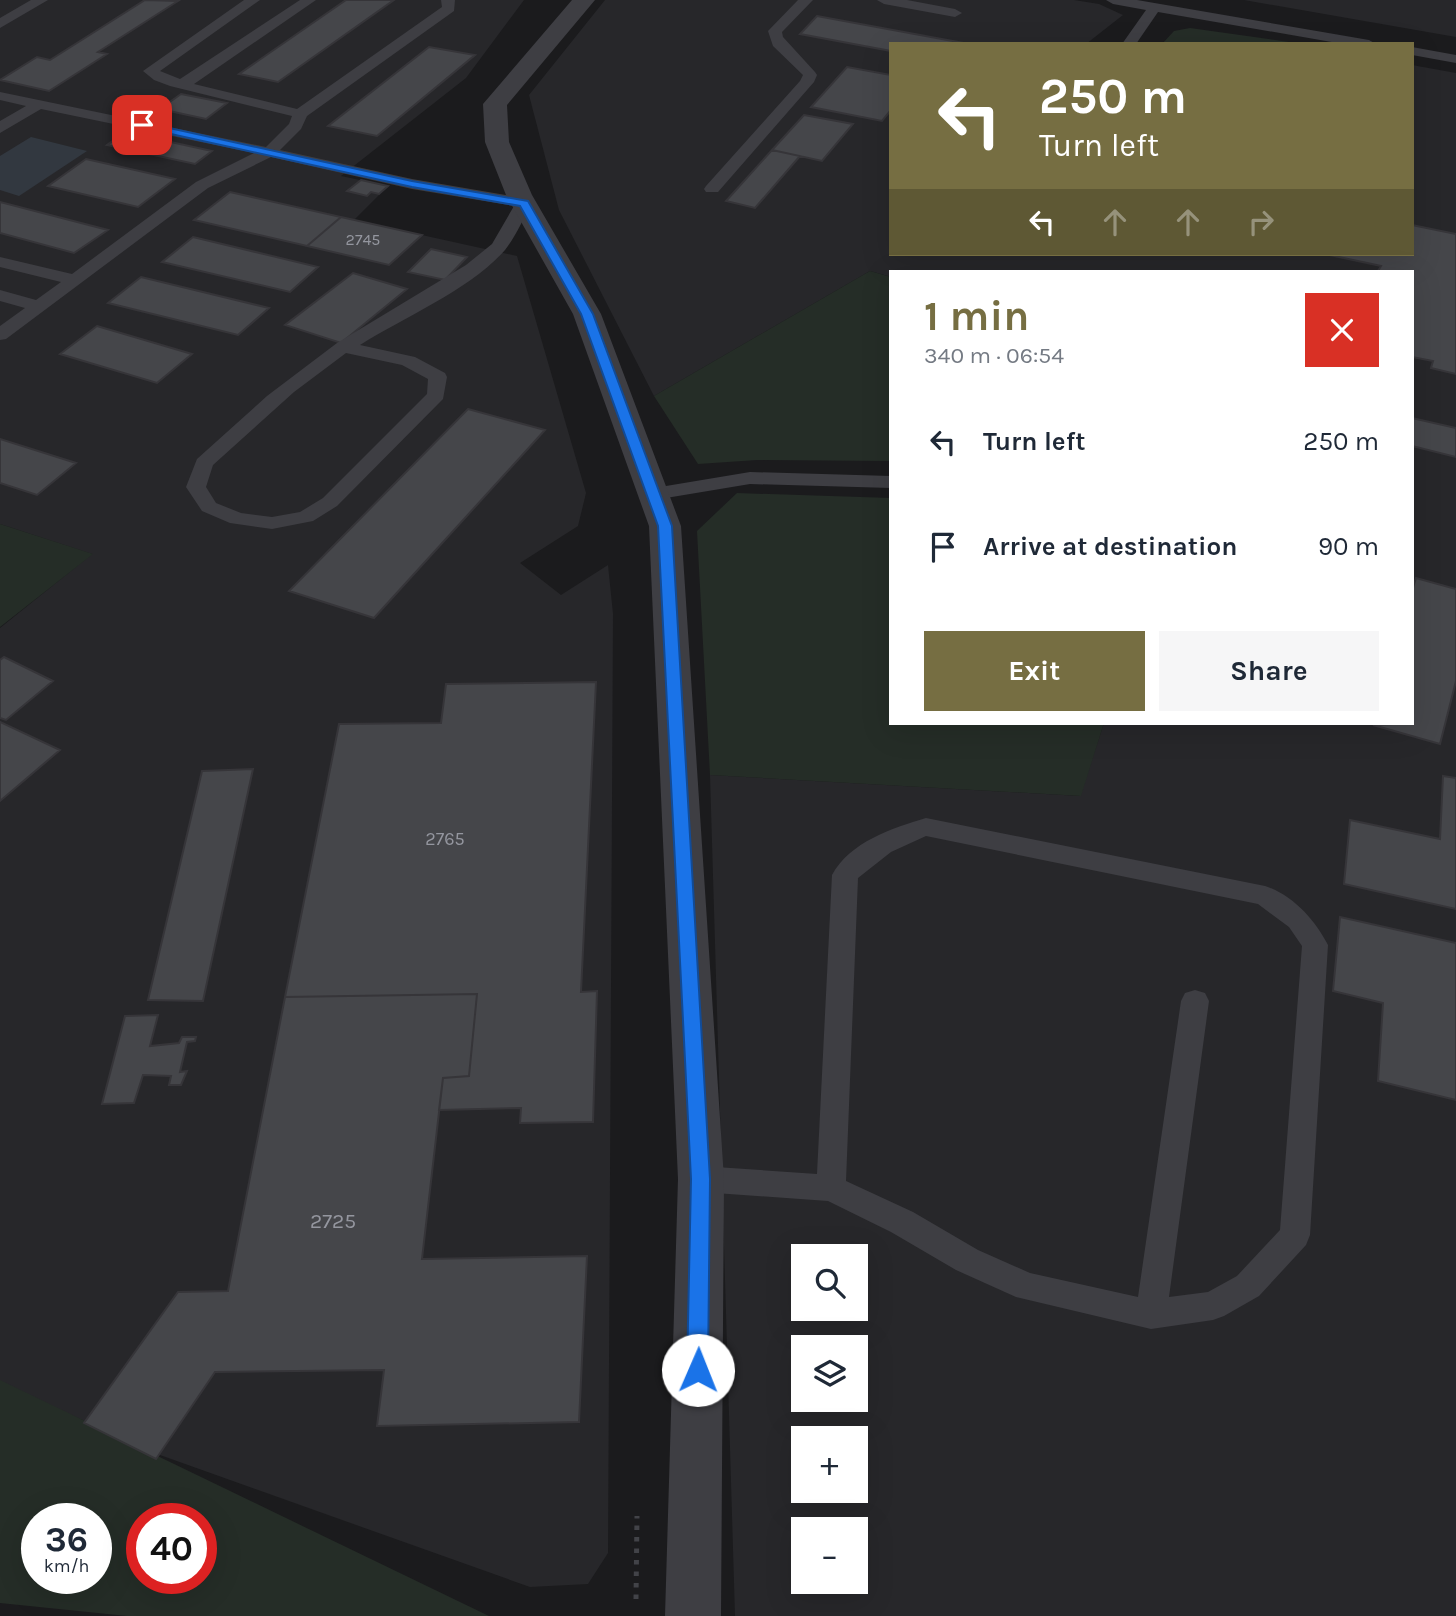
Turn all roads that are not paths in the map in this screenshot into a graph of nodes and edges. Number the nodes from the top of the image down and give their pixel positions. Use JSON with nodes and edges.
{"nodes":[{"id":1,"x":41,"y":0,"type":"edge"},
{"id":2,"x":253,"y":0,"type":"edge"},
{"id":3,"x":309,"y":0,"type":"edge"},
{"id":4,"x":448,"y":0,"type":"edge"},
{"id":5,"x":584,"y":0,"type":"edge"},
{"id":6,"x":806,"y":0,"type":"edge"},
{"id":7,"x":884,"y":0,"type":"edge"},
{"id":8,"x":1113,"y":0,"type":"edge"},
{"id":9,"x":1156,"y":7,"type":"junction"},
{"id":10,"x":955,"y":13,"type":"dead end"},
{"id":11,"x":0,"y":23,"type":"edge"},
{"id":12,"x":1130,"y":42,"type":"edge"},
{"id":13,"x":1357,"y":42,"type":"edge"},
{"id":14,"x":1414,"y":51,"type":"edge"},
{"id":15,"x":1456,"y":59,"type":"edge"},
{"id":16,"x":183,"y":84,"type":"junction"},
{"id":17,"x":0,"y":96,"type":"edge"},
{"id":18,"x":41,"y":103,"type":"junction"},
{"id":19,"x":300,"y":114,"type":"junction"},
{"id":20,"x":0,"y":128,"type":"edge"},
{"id":21,"x":269,"y":152,"type":"junction"},
{"id":22,"x":712,"y":189,"type":"dead end"},
{"id":23,"x":524,"y":203,"type":"junction"},
{"id":24,"x":0,"y":262,"type":"edge"},
{"id":25,"x":75,"y":280,"type":"junction"},
{"id":26,"x":0,"y":295,"type":"edge"},
{"id":27,"x":39,"y":307,"type":"junction"},
{"id":28,"x":0,"y":335,"type":"edge"},
{"id":29,"x":343,"y":347,"type":"junction"},
{"id":30,"x":889,"y":482,"type":"edge"},
{"id":31,"x":654,"y":494,"type":"junction"},
{"id":32,"x":1195,"y":1001,"type":"dead end"},
{"id":33,"x":701,"y":1179,"type":"junction"},
{"id":34,"x":831,"y":1188,"type":"junction"},
{"id":35,"x":1151,"y":1314,"type":"junction"},
{"id":36,"x":693,"y":1616,"type":"edge"}],
"edges":[{"from":1,"to":11,"type":"lane"},
{"from":2,"to":16,"type":"lane"},
{"from":3,"to":16,"type":"lane"},
{"from":4,"to":19,"type":"lane"},
{"from":5,"to":23,"type":"street"},
{"from":6,"to":22,"type":"lane"},
{"from":7,"to":10,"type":"lane"},
{"from":8,"to":9,"type":"lane"},
{"from":9,"to":12,"type":"lane"},
{"from":9,"to":13,"type":"lane"},
{"from":14,"to":15,"type":"lane"},
{"from":16,"to":19,"type":"lane"},
{"from":17,"to":18,"type":"lane"},
{"from":18,"to":20,"type":"lane"},
{"from":18,"to":21,"type":"lane"},
{"from":19,"to":21,"type":"lane"},
{"from":21,"to":23,"type":"lane"},
{"from":21,"to":25,"type":"lane"},
{"from":23,"to":29,"type":"lane"},
{"from":23,"to":31,"type":"street"},
{"from":24,"to":25,"type":"lane"},
{"from":25,"to":27,"type":"lane"},
{"from":26,"to":27,"type":"lane"},
{"from":27,"to":28,"type":"lane"},
{"from":29,"to":29,"type":"lane"},
{"from":30,"to":31,"type":"lane"},
{"from":31,"to":33,"type":"street"},
{"from":32,"to":35,"type":"lane"},
{"from":33,"to":34,"type":"lane"},
{"from":33,"to":36,"type":"street"},
{"from":34,"to":35,"type":"lane"},
{"from":34,"to":35,"type":"lane"}]}
